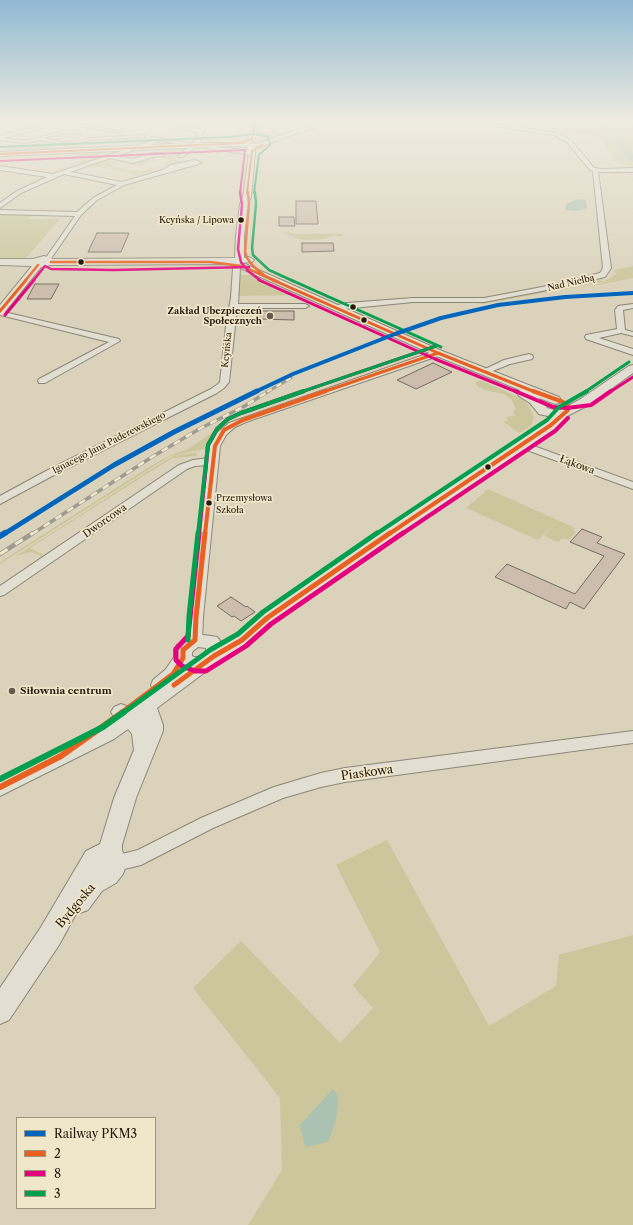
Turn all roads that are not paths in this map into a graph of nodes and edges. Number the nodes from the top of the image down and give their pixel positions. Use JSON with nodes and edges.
{"nodes":[{"id":1,"x":46,"y":179,"type":"edge"},
{"id":2,"x":99,"y":179,"type":"edge"},
{"id":3,"x":136,"y":179,"type":"edge"},
{"id":4,"x":248,"y":179,"type":"edge"},
{"id":5,"x":596,"y":179,"type":"edge"},
{"id":6,"x":122,"y":184,"type":"junction"},
{"id":7,"x":0,"y":206,"type":"edge"},
{"id":8,"x":0,"y":212,"type":"edge"},
{"id":9,"x":79,"y":214,"type":"junction"},
{"id":10,"x":0,"y":262,"type":"edge"},
{"id":11,"x":42,"y":262,"type":"junction"},
{"id":12,"x":243,"y":266,"type":"junction"},
{"id":13,"x":233,"y":306,"type":"junction"},
{"id":14,"x":305,"y":306,"type":"dead end"},
{"id":15,"x":633,"y":306,"type":"edge"},
{"id":16,"x":336,"y":308,"type":"junction"},
{"id":17,"x":0,"y":312,"type":"edge"},
{"id":18,"x":621,"y":331,"type":"junction"},
{"id":19,"x":633,"y":334,"type":"edge"},
{"id":20,"x":633,"y":352,"type":"edge"},
{"id":21,"x":438,"y":353,"type":"junction"},
{"id":22,"x":529,"y":357,"type":"dead end"},
{"id":23,"x":485,"y":371,"type":"junction"},
{"id":24,"x":630,"y":372,"type":"edge"},
{"id":25,"x":42,"y":381,"type":"dead end"},
{"id":26,"x":220,"y":387,"type":"joint"},
{"id":27,"x":588,"y":399,"type":"junction"},
{"id":28,"x":557,"y":400,"type":"junction"},
{"id":29,"x":541,"y":408,"type":"junction"},
{"id":30,"x":566,"y":412,"type":"junction"},
{"id":31,"x":541,"y":430,"type":"junction"},
{"id":32,"x":520,"y":444,"type":"junction"},
{"id":33,"x":214,"y":461,"type":"junction"},
{"id":34,"x":633,"y":486,"type":"edge"},
{"id":35,"x":0,"y":501,"type":"edge"},
{"id":36,"x":0,"y":592,"type":"edge"},
{"id":37,"x":196,"y":640,"type":"junction"},
{"id":38,"x":210,"y":655,"type":"junction"},
{"id":39,"x":183,"y":658,"type":"junction"},
{"id":40,"x":147,"y":704,"type":"junction"},
{"id":41,"x":125,"y":715,"type":"junction"},
{"id":42,"x":633,"y":737,"type":"edge"},
{"id":43,"x":144,"y":750,"type":"junction"},
{"id":44,"x":0,"y":787,"type":"edge"},
{"id":45,"x":103,"y":864,"type":"junction"},
{"id":46,"x":0,"y":1010,"type":"edge"}],
"edges":[{"from":1,"to":7,"type":"street"},
{"from":2,"to":6,"type":"street"},
{"from":3,"to":6,"type":"street"},
{"from":4,"to":12,"type":"street","name":"Kcyńska"},
{"from":5,"to":16,"type":"street","name":"Nad Nielbą"},
{"from":6,"to":9,"type":"street"},
{"from":8,"to":9,"type":"street"},
{"from":9,"to":11,"type":"street"},
{"from":10,"to":11,"type":"street"},
{"from":11,"to":12,"type":"street"},
{"from":11,"to":17,"type":"street"},
{"from":12,"to":13,"type":"street","name":"Kcyńska"},
{"from":12,"to":16,"type":"street"},
{"from":13,"to":14,"type":"street"},
{"from":13,"to":26,"type":"street","name":"Kcyńska"},
{"from":15,"to":18,"type":"street"},
{"from":16,"to":21,"type":"street"},
{"from":17,"to":25,"type":"street"},
{"from":18,"to":19,"type":"street"},
{"from":18,"to":20,"type":"street"},
{"from":21,"to":23,"type":"street"},
{"from":21,"to":29,"type":"street"},
{"from":21,"to":33,"type":"street"},
{"from":22,"to":23,"type":"street"},
{"from":23,"to":28,"type":"street"},
{"from":24,"to":27,"type":"street"},
{"from":26,"to":35,"type":"street","name":"Ignacego Jana Paderewskiego"},
{"from":27,"to":28,"type":"street"},
{"from":27,"to":30,"type":"street"},
{"from":28,"to":29,"type":"street"},
{"from":28,"to":30,"type":"street"},
{"from":29,"to":30,"type":"street"},
{"from":29,"to":31,"type":"street"},
{"from":30,"to":31,"type":"street"},
{"from":31,"to":32,"type":"street"},
{"from":32,"to":34,"type":"street","name":"Łąkowa"},
{"from":32,"to":38,"type":"street"},
{"from":33,"to":36,"type":"street","name":"Dworcowa"},
{"from":33,"to":37,"type":"street"},
{"from":37,"to":38,"type":"street"},
{"from":37,"to":39,"type":"street"},
{"from":38,"to":39,"type":"street"},
{"from":38,"to":40,"type":"street"},
{"from":39,"to":41,"type":"street"},
{"from":40,"to":41,"type":"street"},
{"from":40,"to":43,"type":"street","name":"Bydgoska"},
{"from":41,"to":43,"type":"street","name":"Bydgoska"},
{"from":41,"to":44,"type":"street"},
{"from":42,"to":45,"type":"street","name":"Piaskowa"},
{"from":43,"to":45,"type":"street","name":"Bydgoska"},
{"from":45,"to":46,"type":"street","name":"Bydgoska"}]}
